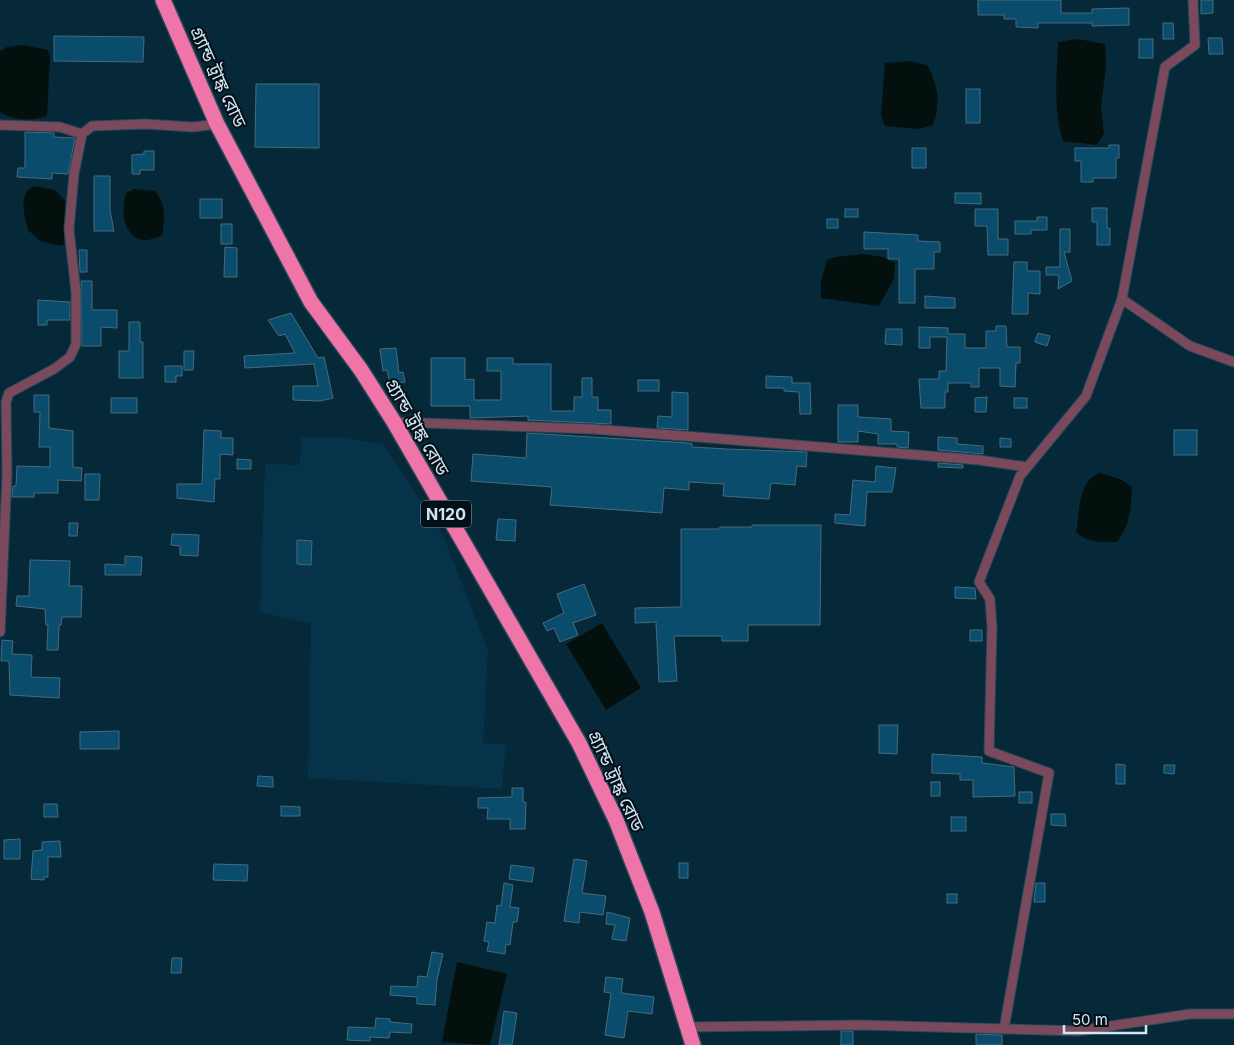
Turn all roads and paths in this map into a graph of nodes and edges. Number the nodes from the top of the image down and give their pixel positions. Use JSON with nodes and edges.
{"nodes":[{"id":1,"x":163,"y":0,"type":"edge"},
{"id":2,"x":1193,"y":0,"type":"edge"},
{"id":3,"x":217,"y":124,"type":"junction"},
{"id":4,"x":0,"y":125,"type":"edge"},
{"id":5,"x":82,"y":134,"type":"junction"},
{"id":6,"x":1122,"y":299,"type":"junction"},
{"id":7,"x":1234,"y":362,"type":"edge"},
{"id":8,"x":3,"y":418,"type":"edge"},
{"id":9,"x":394,"y":422,"type":"junction"},
{"id":10,"x":1028,"y":467,"type":"junction"},
{"id":11,"x":0,"y":632,"type":"edge"},
{"id":12,"x":1234,"y":1014,"type":"edge"},
{"id":13,"x":688,"y":1026,"type":"junction"},
{"id":14,"x":1004,"y":1029,"type":"junction"},
{"id":15,"x":693,"y":1045,"type":"edge"}],
"edges":[{"from":1,"to":3,"type":"highway","name":"গ্র্যান্ড ট্রাঙ্ক রোড","number":"N120"},
{"from":2,"to":6,"type":"street"},
{"from":3,"to":5,"type":"street"},
{"from":3,"to":9,"type":"highway","name":"গ্র্যান্ড ট্রাঙ্ক রোড","number":"N120"},
{"from":4,"to":5,"type":"street"},
{"from":5,"to":8,"type":"street"},
{"from":6,"to":7,"type":"street"},
{"from":6,"to":10,"type":"street"},
{"from":8,"to":11,"type":"street"},
{"from":9,"to":10,"type":"street"},
{"from":9,"to":13,"type":"highway","name":"গ্র্যান্ড ট্রাঙ্ক রোড","number":"N120"},
{"from":10,"to":14,"type":"street"},
{"from":12,"to":14,"type":"street"},
{"from":13,"to":14,"type":"street"},
{"from":13,"to":15,"type":"highway","name":"গ্র্যান্ড ট্রাঙ্ক রোড","number":"N120"}]}
